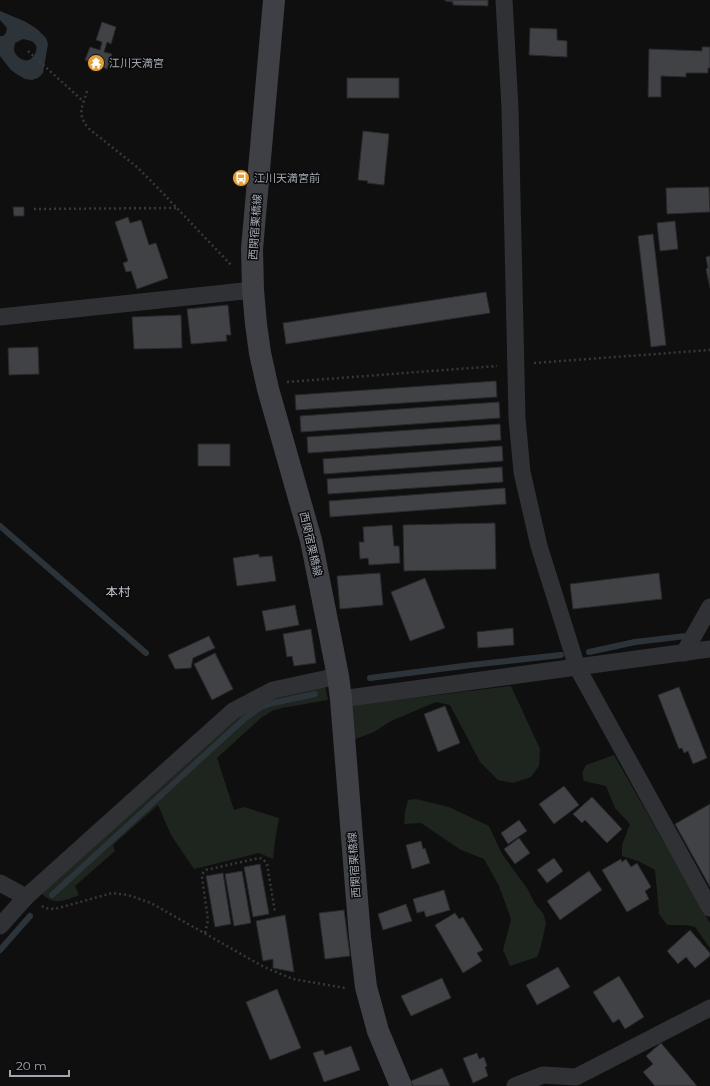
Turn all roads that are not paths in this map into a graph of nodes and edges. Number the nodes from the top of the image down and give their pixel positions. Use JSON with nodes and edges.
{"nodes":[{"id":1,"x":274,"y":0,"type":"edge"},
{"id":2,"x":504,"y":0,"type":"edge"},
{"id":3,"x":253,"y":290,"type":"junction"},
{"id":4,"x":0,"y":317,"type":"edge"},
{"id":5,"x":710,"y":607,"type":"edge"},
{"id":6,"x":710,"y":649,"type":"edge"},
{"id":7,"x":684,"y":653,"type":"junction"},
{"id":8,"x":577,"y":667,"type":"junction"},
{"id":9,"x":338,"y":676,"type":"junction"},
{"id":10,"x":341,"y":699,"type":"junction"},
{"id":11,"x":0,"y":883,"type":"edge"},
{"id":12,"x":26,"y":898,"type":"junction"},
{"id":13,"x":710,"y":908,"type":"edge"},
{"id":14,"x":0,"y":926,"type":"edge"},
{"id":15,"x":710,"y":1008,"type":"edge"},
{"id":16,"x":401,"y":1086,"type":"edge"},
{"id":17,"x":515,"y":1086,"type":"edge"}],
"edges":[{"from":1,"to":3,"type":"main road","name":"西関宿栗橋線"},
{"from":2,"to":8,"type":"street"},
{"from":3,"to":4,"type":"street"},
{"from":3,"to":9,"type":"main road","name":"西関宿栗橋線"},
{"from":5,"to":7,"type":"street"},
{"from":6,"to":7,"type":"street"},
{"from":7,"to":8,"type":"street"},
{"from":8,"to":10,"type":"street"},
{"from":8,"to":13,"type":"street"},
{"from":9,"to":10,"type":"main road","name":"西関宿栗橋線"},
{"from":9,"to":12,"type":"street"},
{"from":10,"to":16,"type":"main road","name":"西関宿栗橋線"},
{"from":11,"to":12,"type":"street"},
{"from":12,"to":14,"type":"street"},
{"from":15,"to":17,"type":"street"}]}
